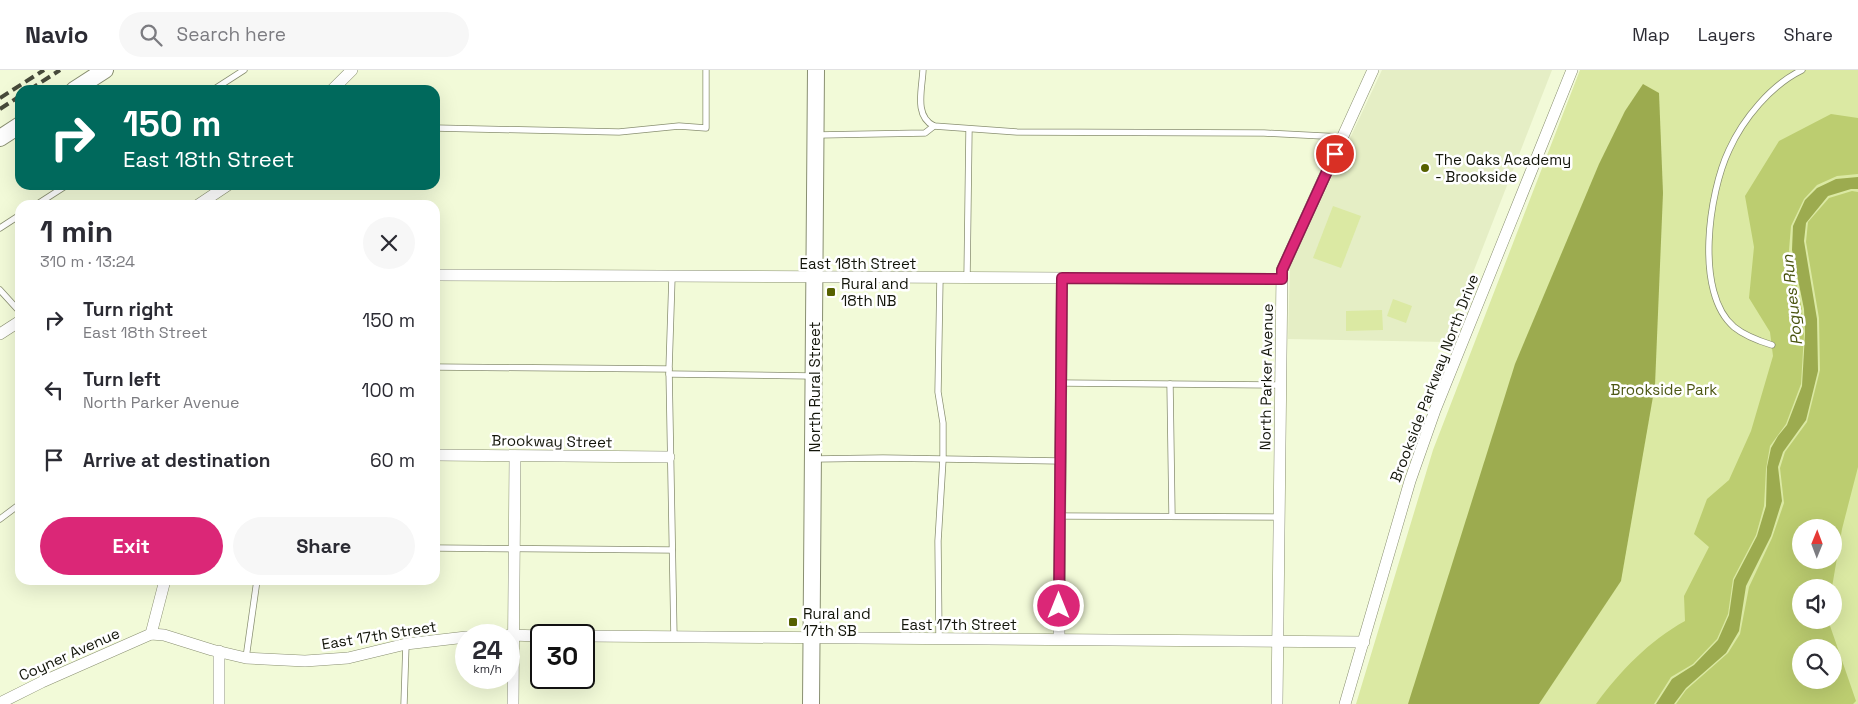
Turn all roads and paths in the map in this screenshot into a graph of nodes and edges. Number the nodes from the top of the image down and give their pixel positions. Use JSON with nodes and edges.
{"nodes":[{"id":1,"x":105,"y":70,"type":"edge"},
{"id":2,"x":244,"y":70,"type":"edge"},
{"id":3,"x":352,"y":70,"type":"edge"},
{"id":4,"x":706,"y":70,"type":"edge"},
{"id":5,"x":816,"y":70,"type":"edge"},
{"id":6,"x":923,"y":70,"type":"edge"},
{"id":7,"x":1373,"y":70,"type":"edge"},
{"id":8,"x":1572,"y":70,"type":"edge"},
{"id":9,"x":1802,"y":70,"type":"edge"},
{"id":10,"x":82,"y":85,"type":"edge"},
{"id":11,"x":221,"y":85,"type":"edge"},
{"id":12,"x":337,"y":85,"type":"edge"},
{"id":13,"x":934,"y":126,"type":"junction"},
{"id":14,"x":15,"y":128,"type":"edge"},
{"id":15,"x":440,"y":128,"type":"edge"},
{"id":16,"x":969,"y":130,"type":"junction"},
{"id":17,"x":816,"y":135,"type":"junction"},
{"id":18,"x":1342,"y":137,"type":"junction"},
{"id":19,"x":0,"y":138,"type":"edge"},
{"id":20,"x":59,"y":190,"type":"edge"},
{"id":21,"x":220,"y":190,"type":"edge"},
{"id":22,"x":44,"y":200,"type":"edge"},
{"id":23,"x":206,"y":200,"type":"edge"},
{"id":24,"x":15,"y":218,"type":"edge"},
{"id":25,"x":0,"y":228,"type":"edge"},
{"id":26,"x":440,"y":275,"type":"edge"},
{"id":27,"x":672,"y":276,"type":"junction"},
{"id":28,"x":814,"y":278,"type":"junction"},
{"id":29,"x":940,"y":278,"type":"junction"},
{"id":30,"x":967,"y":278,"type":"junction"},
{"id":31,"x":1062,"y":278,"type":"junction"},
{"id":32,"x":1282,"y":279,"type":"junction"},
{"id":33,"x":0,"y":290,"type":"edge"},
{"id":34,"x":15,"y":306,"type":"edge"},
{"id":35,"x":15,"y":324,"type":"edge"},
{"id":36,"x":0,"y":334,"type":"edge"},
{"id":37,"x":1772,"y":345,"type":"dead end"},
{"id":38,"x":440,"y":367,"type":"edge"},
{"id":39,"x":669,"y":372,"type":"junction"},
{"id":40,"x":814,"y":376,"type":"junction"},
{"id":41,"x":1061,"y":384,"type":"junction"},
{"id":42,"x":1170,"y":384,"type":"junction"},
{"id":43,"x":1281,"y":385,"type":"junction"},
{"id":44,"x":440,"y":455,"type":"edge"},
{"id":45,"x":515,"y":456,"type":"junction"},
{"id":46,"x":669,"y":457,"type":"junction"},
{"id":47,"x":813,"y":459,"type":"junction"},
{"id":48,"x":943,"y":459,"type":"junction"},
{"id":49,"x":1060,"y":461,"type":"junction"},
{"id":50,"x":15,"y":508,"type":"edge"},
{"id":51,"x":1172,"y":515,"type":"junction"},
{"id":52,"x":1060,"y":516,"type":"junction"},
{"id":53,"x":1280,"y":517,"type":"junction"},
{"id":54,"x":0,"y":519,"type":"edge"},
{"id":55,"x":440,"y":548,"type":"edge"},
{"id":56,"x":514,"y":548,"type":"junction"},
{"id":57,"x":672,"y":550,"type":"junction"},
{"id":58,"x":164,"y":585,"type":"edge"},
{"id":59,"x":256,"y":585,"type":"edge"},
{"id":60,"x":511,"y":624,"type":"edge"},
{"id":61,"x":151,"y":634,"type":"junction"},
{"id":62,"x":595,"y":636,"type":"edge"},
{"id":63,"x":674,"y":637,"type":"junction"},
{"id":64,"x":455,"y":638,"type":"edge"},
{"id":65,"x":812,"y":638,"type":"junction"},
{"id":66,"x":939,"y":638,"type":"junction"},
{"id":67,"x":1059,"y":639,"type":"junction"},
{"id":68,"x":1279,"y":641,"type":"junction"},
{"id":69,"x":1364,"y":642,"type":"junction"},
{"id":70,"x":406,"y":644,"type":"junction"},
{"id":71,"x":220,"y":652,"type":"junction"},
{"id":72,"x":246,"y":658,"type":"junction"},
{"id":73,"x":513,"y":689,"type":"edge"},
{"id":74,"x":0,"y":703,"type":"edge"},
{"id":75,"x":219,"y":704,"type":"edge"},
{"id":76,"x":404,"y":704,"type":"edge"},
{"id":77,"x":513,"y":704,"type":"edge"},
{"id":78,"x":812,"y":704,"type":"edge"},
{"id":79,"x":1278,"y":704,"type":"edge"},
{"id":80,"x":1344,"y":704,"type":"edge"}],
"edges":[{"from":1,"to":10,"type":"main road"},
{"from":2,"to":11,"type":"lane"},
{"from":3,"to":12,"type":"street"},
{"from":4,"to":15,"type":"lane"},
{"from":5,"to":17,"type":"main road","name":"North Rural Street"},
{"from":6,"to":13,"type":"lane"},
{"from":7,"to":18,"type":"street","name":"North Parker Avenue"},
{"from":8,"to":69,"type":"street","name":"Brookside Parkway North Drive"},
{"from":9,"to":37,"type":"lane"},
{"from":13,"to":16,"type":"lane"},
{"from":13,"to":17,"type":"lane"},
{"from":14,"to":19,"type":"main road"},
{"from":16,"to":18,"type":"lane"},
{"from":16,"to":30,"type":"lane"},
{"from":17,"to":28,"type":"main road","name":"North Rural Street"},
{"from":18,"to":32,"type":"street","name":"North Parker Avenue"},
{"from":20,"to":22,"type":"lane"},
{"from":21,"to":23,"type":"street"},
{"from":24,"to":25,"type":"lane"},
{"from":26,"to":27,"type":"street","name":"East 18th Street"},
{"from":27,"to":28,"type":"street","name":"East 18th Street"},
{"from":27,"to":39,"type":"lane"},
{"from":28,"to":29,"type":"street","name":"East 18th Street"},
{"from":28,"to":40,"type":"main road","name":"North Rural Street"},
{"from":29,"to":30,"type":"street","name":"East 18th Street"},
{"from":29,"to":48,"type":"lane"},
{"from":30,"to":31,"type":"street","name":"East 18th Street"},
{"from":31,"to":32,"type":"street","name":"East 18th Street"},
{"from":31,"to":41,"type":"street"},
{"from":32,"to":43,"type":"street","name":"North Parker Avenue"},
{"from":33,"to":34,"type":"lane"},
{"from":35,"to":36,"type":"street"},
{"from":38,"to":39,"type":"lane"},
{"from":39,"to":40,"type":"lane"},
{"from":39,"to":46,"type":"lane"},
{"from":40,"to":47,"type":"main road","name":"North Rural Street"},
{"from":41,"to":42,"type":"lane"},
{"from":41,"to":49,"type":"street"},
{"from":42,"to":43,"type":"lane"},
{"from":42,"to":51,"type":"lane"},
{"from":43,"to":53,"type":"street","name":"North Parker Avenue"},
{"from":44,"to":45,"type":"street","name":"Brookway Street"},
{"from":45,"to":46,"type":"street","name":"Brookway Street"},
{"from":45,"to":56,"type":"street"},
{"from":46,"to":57,"type":"lane"},
{"from":47,"to":48,"type":"lane"},
{"from":47,"to":65,"type":"main road","name":"North Rural Street"},
{"from":48,"to":49,"type":"lane"},
{"from":48,"to":66,"type":"lane"},
{"from":49,"to":52,"type":"street"},
{"from":50,"to":54,"type":"lane"},
{"from":51,"to":52,"type":"lane"},
{"from":51,"to":53,"type":"lane"},
{"from":52,"to":67,"type":"street"},
{"from":53,"to":68,"type":"street","name":"North Parker Avenue"},
{"from":55,"to":56,"type":"lane"},
{"from":56,"to":57,"type":"lane"},
{"from":56,"to":60,"type":"street"},
{"from":57,"to":63,"type":"lane"},
{"from":58,"to":61,"type":"street"},
{"from":59,"to":72,"type":"lane"},
{"from":61,"to":71,"type":"street","name":"East 17th Street"},
{"from":61,"to":74,"type":"street","name":"Coyner Avenue"},
{"from":62,"to":63,"type":"street","name":"East 17th Street"},
{"from":63,"to":65,"type":"street","name":"East 17th Street"},
{"from":64,"to":70,"type":"street","name":"East 17th Street"},
{"from":65,"to":66,"type":"street","name":"East 17th Street"},
{"from":65,"to":78,"type":"main road","name":"North Rural Street"},
{"from":66,"to":67,"type":"street","name":"East 17th Street"},
{"from":67,"to":68,"type":"street","name":"East 17th Street"},
{"from":68,"to":69,"type":"street","name":"East 17th Street"},
{"from":68,"to":79,"type":"street","name":"North Parker Avenue"},
{"from":69,"to":80,"type":"street","name":"Brookside Parkway North Drive"},
{"from":70,"to":72,"type":"street","name":"East 17th Street"},
{"from":70,"to":76,"type":"lane"},
{"from":71,"to":72,"type":"street","name":"East 17th Street"},
{"from":71,"to":75,"type":"street"},
{"from":73,"to":77,"type":"street"}]}
